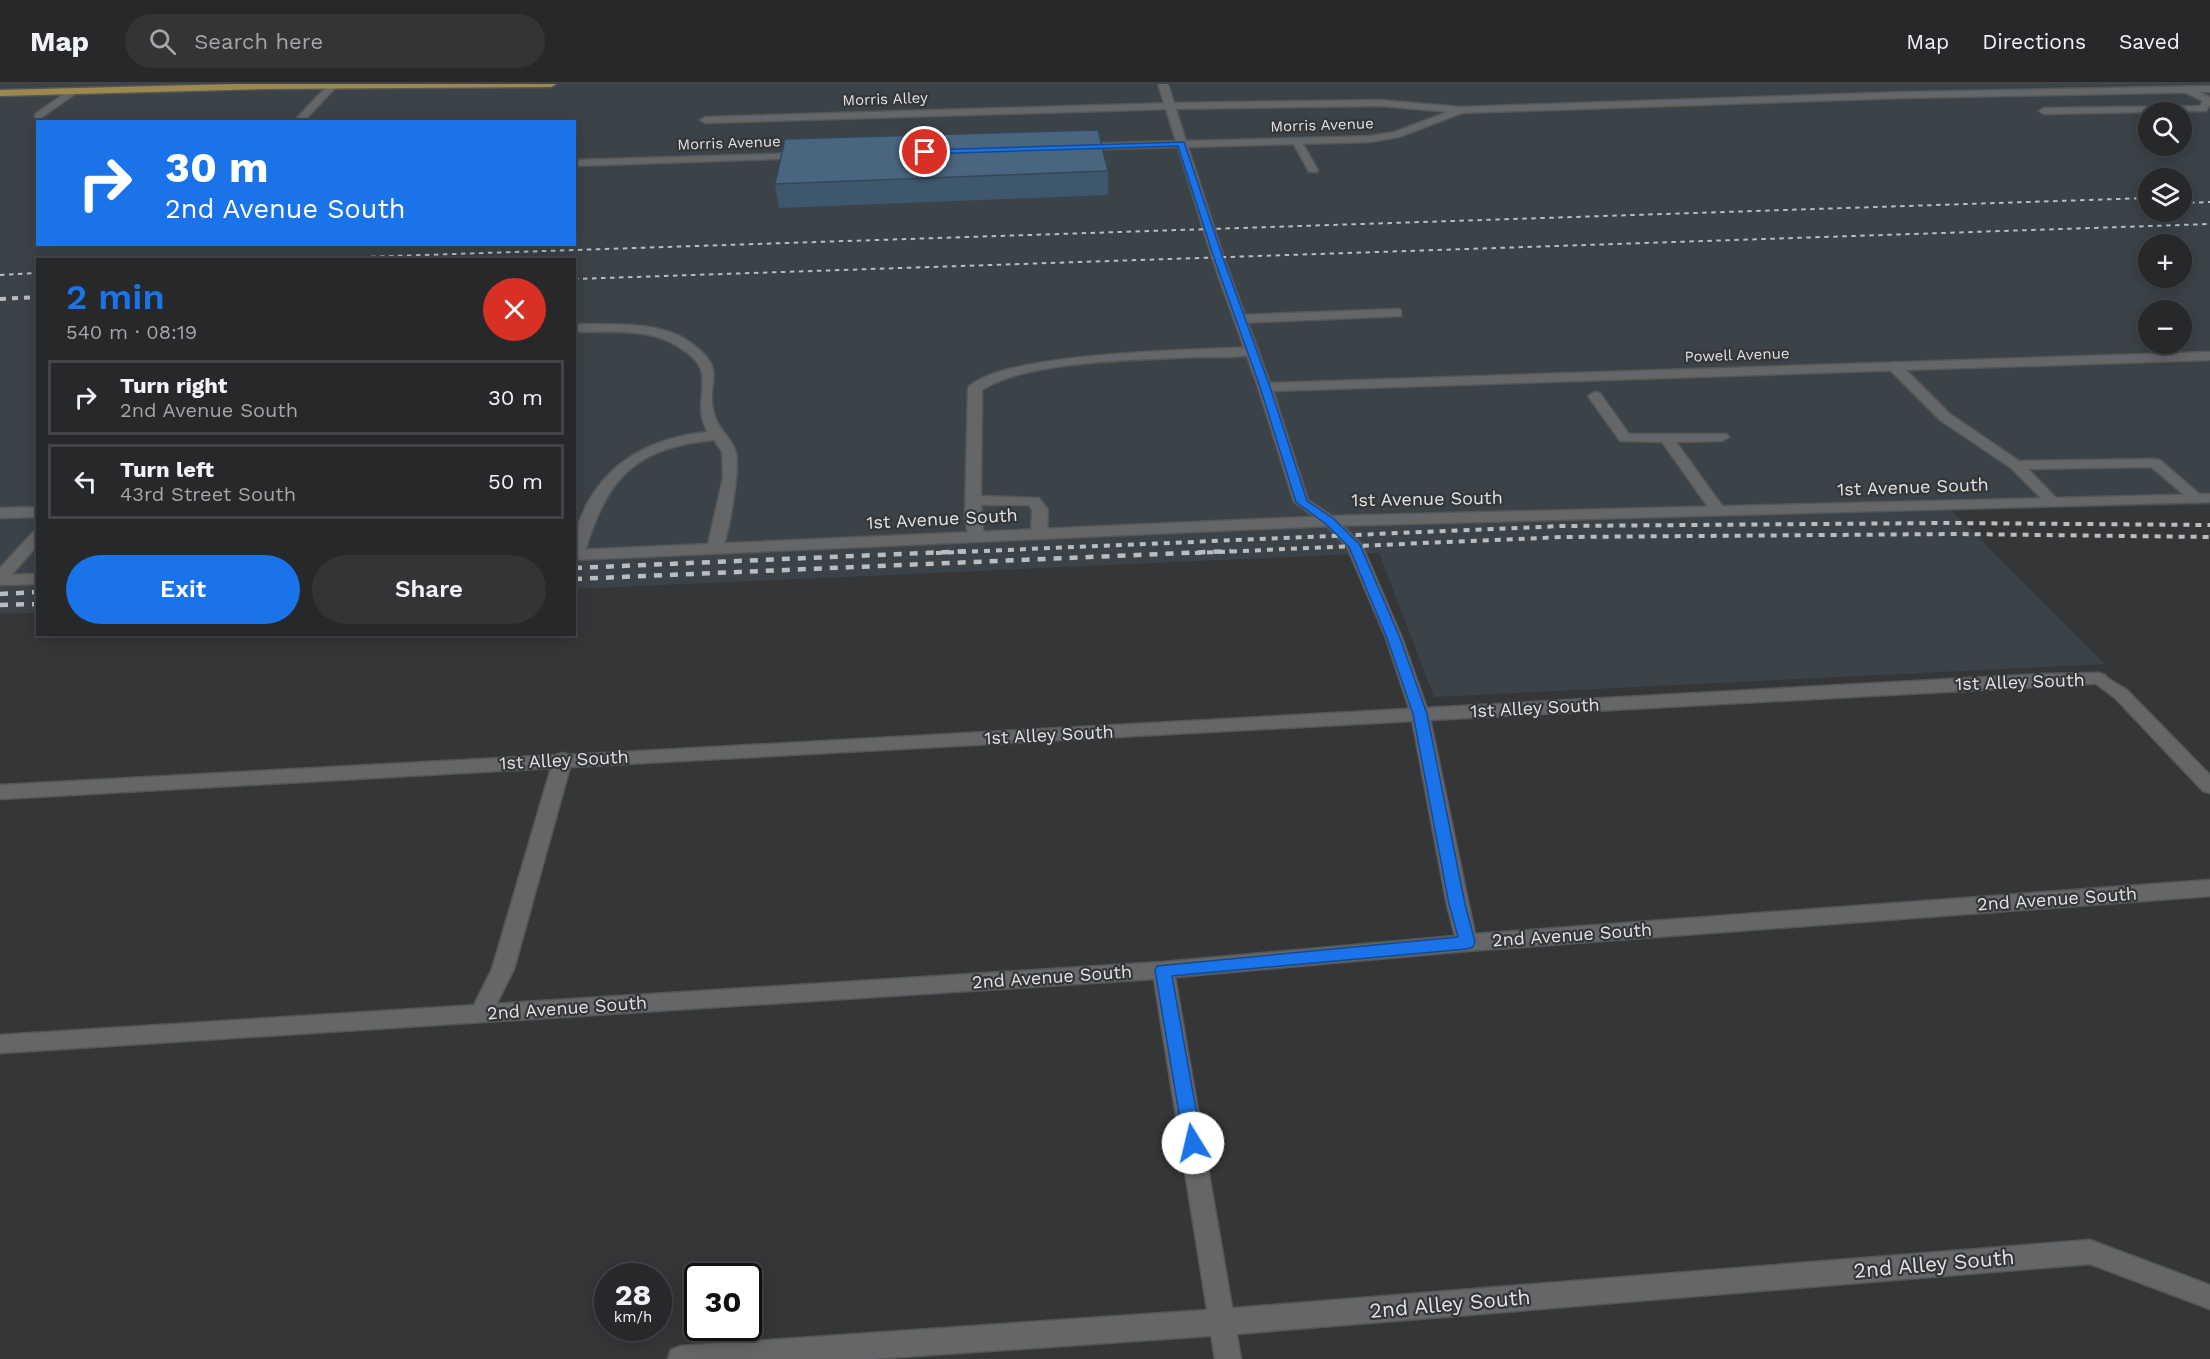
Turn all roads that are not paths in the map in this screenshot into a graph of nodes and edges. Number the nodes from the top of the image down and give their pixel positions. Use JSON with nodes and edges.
{"nodes":[{"id":1,"x":551,"y":84,"type":"edge"},
{"id":2,"x":1163,"y":84,"type":"edge"},
{"id":3,"x":1890,"y":84,"type":"edge"},
{"id":4,"x":332,"y":86,"type":"junction"},
{"id":5,"x":2185,"y":88,"type":"junction"},
{"id":6,"x":2210,"y":88,"type":"edge"},
{"id":7,"x":73,"y":91,"type":"junction"},
{"id":8,"x":0,"y":93,"type":"edge"},
{"id":9,"x":1904,"y":95,"type":"junction"},
{"id":10,"x":1170,"y":106,"type":"junction"},
{"id":11,"x":1461,"y":110,"type":"junction"},
{"id":12,"x":2044,"y":111,"type":"dead end"},
{"id":13,"x":38,"y":116,"type":"dead end"},
{"id":14,"x":299,"y":120,"type":"edge"},
{"id":15,"x":705,"y":120,"type":"dead end"},
{"id":16,"x":1297,"y":141,"type":"junction"},
{"id":17,"x":1181,"y":144,"type":"junction"},
{"id":18,"x":1062,"y":148,"type":"edge"},
{"id":19,"x":812,"y":156,"type":"edge"},
{"id":20,"x":576,"y":163,"type":"edge"},
{"id":21,"x":1313,"y":170,"type":"dead end"},
{"id":22,"x":1397,"y":313,"type":"dead end"},
{"id":23,"x":1240,"y":319,"type":"junction"},
{"id":24,"x":576,"y":328,"type":"edge"},
{"id":25,"x":1252,"y":351,"type":"junction"},
{"id":26,"x":2210,"y":356,"type":"edge"},
{"id":27,"x":1894,"y":366,"type":"junction"},
{"id":28,"x":1265,"y":387,"type":"junction"},
{"id":29,"x":1595,"y":396,"type":"dead end"},
{"id":30,"x":719,"y":435,"type":"junction"},
{"id":31,"x":1722,"y":437,"type":"dead end"},
{"id":32,"x":1666,"y":438,"type":"junction"},
{"id":33,"x":2016,"y":465,"type":"junction"},
{"id":34,"x":2204,"y":499,"type":"edge"},
{"id":35,"x":975,"y":500,"type":"junction"},
{"id":36,"x":2053,"y":502,"type":"junction"},
{"id":37,"x":1718,"y":511,"type":"junction"},
{"id":38,"x":36,"y":512,"type":"edge"},
{"id":39,"x":0,"y":513,"type":"edge"},
{"id":40,"x":1330,"y":521,"type":"junction"},
{"id":41,"x":1040,"y":534,"type":"junction"},
{"id":42,"x":36,"y":537,"type":"edge"},
{"id":43,"x":976,"y":537,"type":"junction"},
{"id":44,"x":715,"y":548,"type":"junction"},
{"id":45,"x":576,"y":552,"type":"edge"},
{"id":46,"x":576,"y":555,"type":"edge"},
{"id":47,"x":0,"y":579,"type":"edge"},
{"id":48,"x":36,"y":579,"type":"edge"},
{"id":49,"x":1420,"y":714,"type":"junction"},
{"id":50,"x":562,"y":759,"type":"junction"},
{"id":51,"x":2210,"y":786,"type":"edge"},
{"id":52,"x":0,"y":792,"type":"edge"},
{"id":53,"x":2210,"y":888,"type":"edge"},
{"id":54,"x":1467,"y":942,"type":"junction"},
{"id":55,"x":1163,"y":970,"type":"junction"},
{"id":56,"x":481,"y":1013,"type":"junction"},
{"id":57,"x":0,"y":1044,"type":"edge"},
{"id":58,"x":2210,"y":1297,"type":"edge"},
{"id":59,"x":1222,"y":1322,"type":"junction"},
{"id":60,"x":681,"y":1359,"type":"edge"},
{"id":61,"x":1228,"y":1359,"type":"edge"}],
"edges":[{"from":1,"to":4,"type":"main road"},
{"from":2,"to":10,"type":"street"},
{"from":3,"to":9,"type":"street"},
{"from":4,"to":7,"type":"main road"},
{"from":4,"to":14,"type":"street"},
{"from":5,"to":6,"type":"street","name":"Morris Avenue"},
{"from":5,"to":9,"type":"street","name":"Morris Avenue"},
{"from":5,"to":12,"type":"street"},
{"from":7,"to":8,"type":"main road"},
{"from":7,"to":13,"type":"street"},
{"from":9,"to":11,"type":"street","name":"Morris Avenue"},
{"from":10,"to":11,"type":"street","name":"Morris Alley"},
{"from":10,"to":15,"type":"street","name":"Morris Alley"},
{"from":10,"to":17,"type":"street"},
{"from":11,"to":16,"type":"street","name":"Morris Avenue"},
{"from":16,"to":17,"type":"street","name":"Morris Avenue"},
{"from":16,"to":21,"type":"street"},
{"from":17,"to":18,"type":"street","name":"Morris Avenue"},
{"from":17,"to":23,"type":"street"},
{"from":19,"to":20,"type":"street","name":"Morris Avenue"},
{"from":22,"to":23,"type":"street"},
{"from":23,"to":25,"type":"street"},
{"from":24,"to":30,"type":"street"},
{"from":25,"to":28,"type":"street"},
{"from":25,"to":35,"type":"street"},
{"from":26,"to":27,"type":"street","name":"Powell Avenue"},
{"from":27,"to":28,"type":"street","name":"Powell Avenue"},
{"from":27,"to":33,"type":"street"},
{"from":28,"to":40,"type":"street"},
{"from":29,"to":32,"type":"street"},
{"from":30,"to":44,"type":"street"},
{"from":30,"to":45,"type":"street"},
{"from":31,"to":32,"type":"street"},
{"from":32,"to":37,"type":"street"},
{"from":33,"to":34,"type":"street"},
{"from":33,"to":36,"type":"street"},
{"from":34,"to":36,"type":"street","name":"1st Avenue South"},
{"from":35,"to":41,"type":"street"},
{"from":35,"to":43,"type":"street"},
{"from":36,"to":37,"type":"street","name":"1st Avenue South"},
{"from":37,"to":40,"type":"street","name":"1st Avenue South"},
{"from":38,"to":39,"type":"street"},
{"from":40,"to":41,"type":"street","name":"1st Avenue South"},
{"from":40,"to":49,"type":"street"},
{"from":41,"to":43,"type":"street","name":"1st Avenue South"},
{"from":42,"to":47,"type":"street"},
{"from":43,"to":44,"type":"street","name":"1st Avenue South"},
{"from":44,"to":46,"type":"street","name":"1st Avenue South"},
{"from":47,"to":48,"type":"street"},
{"from":49,"to":50,"type":"street","name":"1st Alley South"},
{"from":49,"to":51,"type":"street","name":"1st Alley South"},
{"from":49,"to":54,"type":"street"},
{"from":50,"to":52,"type":"street","name":"1st Alley South"},
{"from":50,"to":56,"type":"street"},
{"from":53,"to":54,"type":"street","name":"2nd Avenue South"},
{"from":54,"to":55,"type":"street","name":"2nd Avenue South"},
{"from":55,"to":56,"type":"street","name":"2nd Avenue South"},
{"from":55,"to":59,"type":"street"},
{"from":56,"to":57,"type":"street","name":"2nd Avenue South"},
{"from":58,"to":59,"type":"street","name":"2nd Alley South"},
{"from":59,"to":60,"type":"street","name":"2nd Alley South"},
{"from":59,"to":61,"type":"street"}]}
